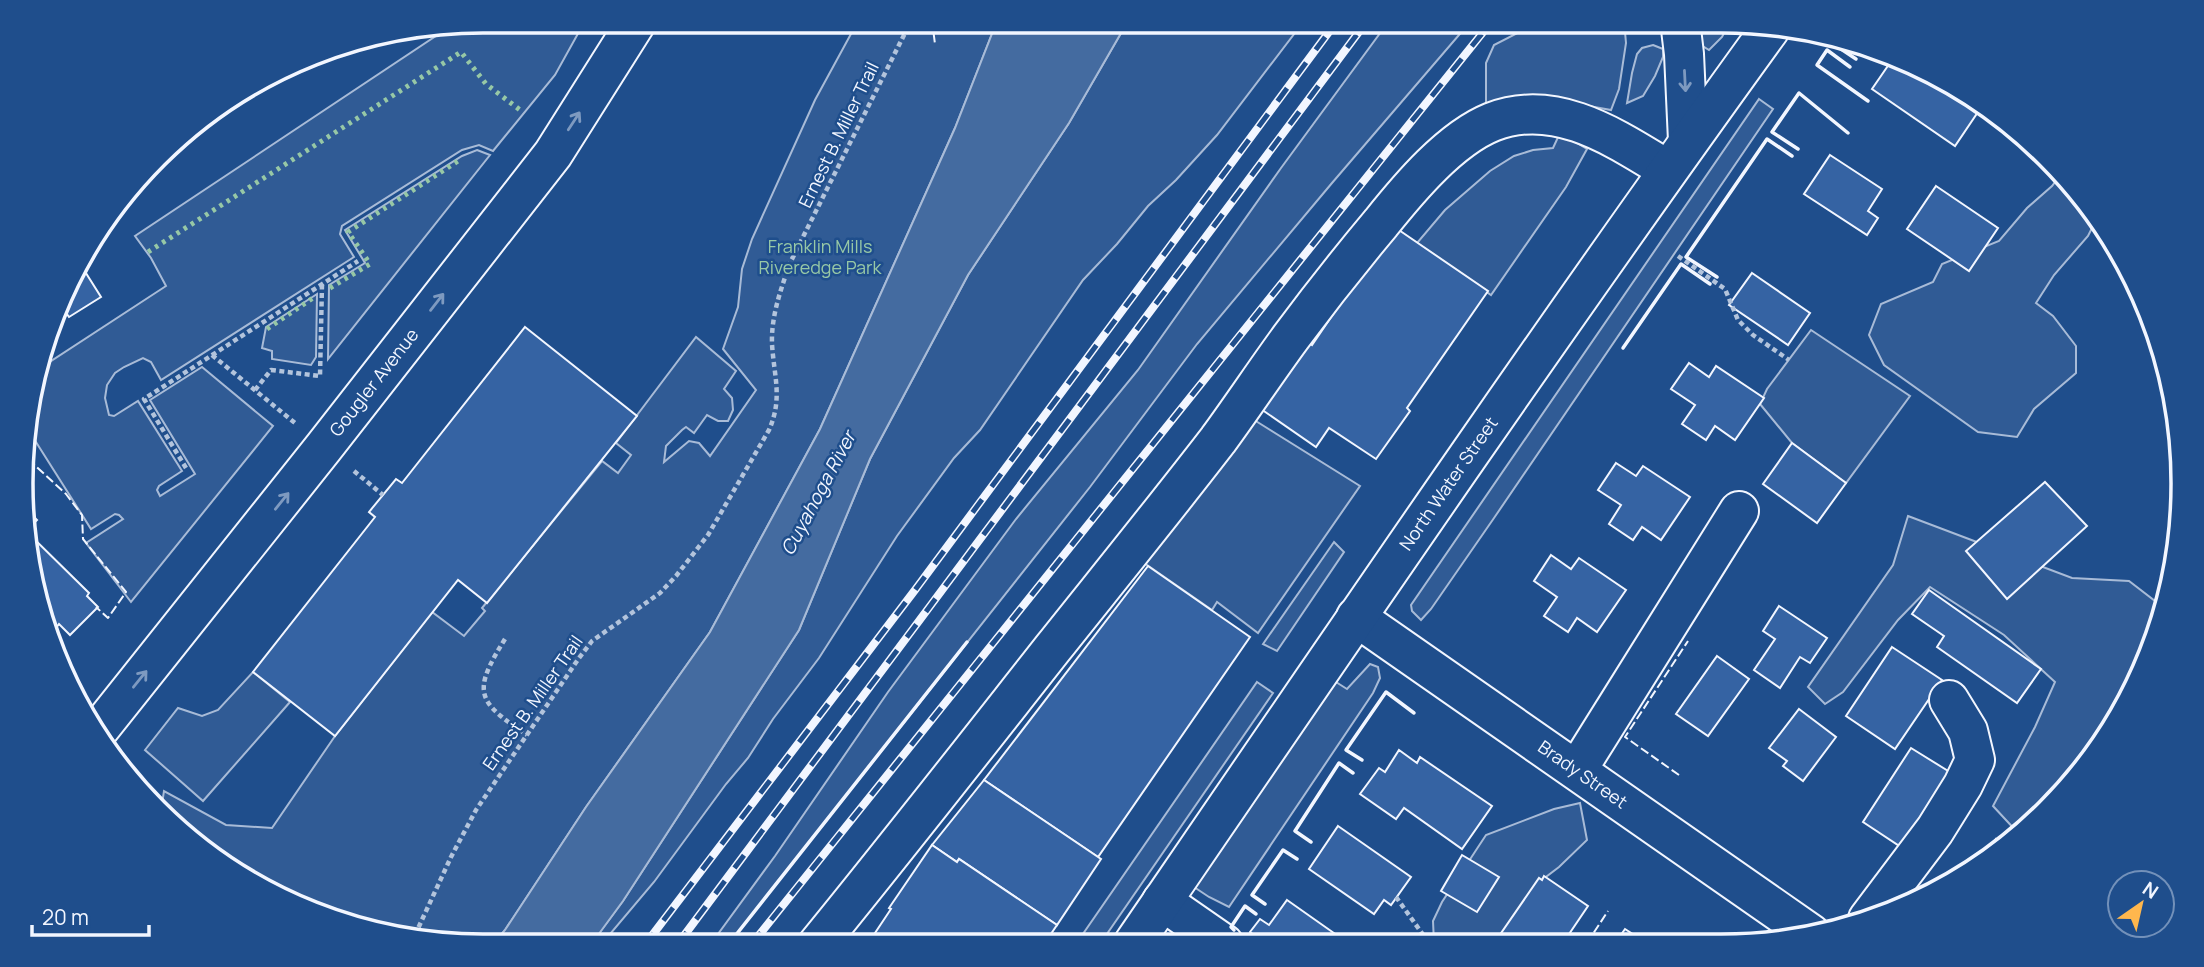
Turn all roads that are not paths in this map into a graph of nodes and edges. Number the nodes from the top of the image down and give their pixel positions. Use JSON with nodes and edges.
{"nodes":[{"id":1,"x":630,"y":33,"type":"edge"},
{"id":2,"x":1681,"y":33,"type":"edge"},
{"id":3,"x":1765,"y":36,"type":"edge"},
{"id":4,"x":1678,"y":155,"type":"junction"},
{"id":5,"x":1739,"y":511,"type":"dead end"},
{"id":6,"x":1356,"y":617,"type":"junction"},
{"id":7,"x":1948,"y":700,"type":"dead end"},
{"id":8,"x":103,"y":724,"type":"edge"},
{"id":9,"x":1577,"y":770,"type":"junction"},
{"id":10,"x":1162,"y":901,"type":"junction"},
{"id":11,"x":1879,"y":905,"type":"edge"},
{"id":12,"x":1800,"y":926,"type":"edge"},
{"id":13,"x":826,"y":934,"type":"edge"},
{"id":14,"x":1140,"y":934,"type":"edge"},
{"id":15,"x":1210,"y":934,"type":"edge"}],
"edges":[{"from":8,"to":1,"type":"main road","name":"Gougler Avenue","one_way":true},
{"from":2,"to":4,"type":"main road","one_way":true},
{"from":3,"to":4,"type":"main road","name":"North Water Street"},
{"from":4,"to":6,"type":"main road","name":"North Water Street"},
{"from":4,"to":13,"type":"main road"},
{"from":5,"to":9,"type":"main road"},
{"from":6,"to":9,"type":"main road","name":"Brady Street"},
{"from":6,"to":10,"type":"main road","name":"North Water Street"},
{"from":7,"to":11,"type":"main road"},
{"from":9,"to":12,"type":"main road","name":"Brady Street"},
{"from":10,"to":14,"type":"main road","name":"North Water Street"},
{"from":10,"to":15,"type":"main road"}]}
